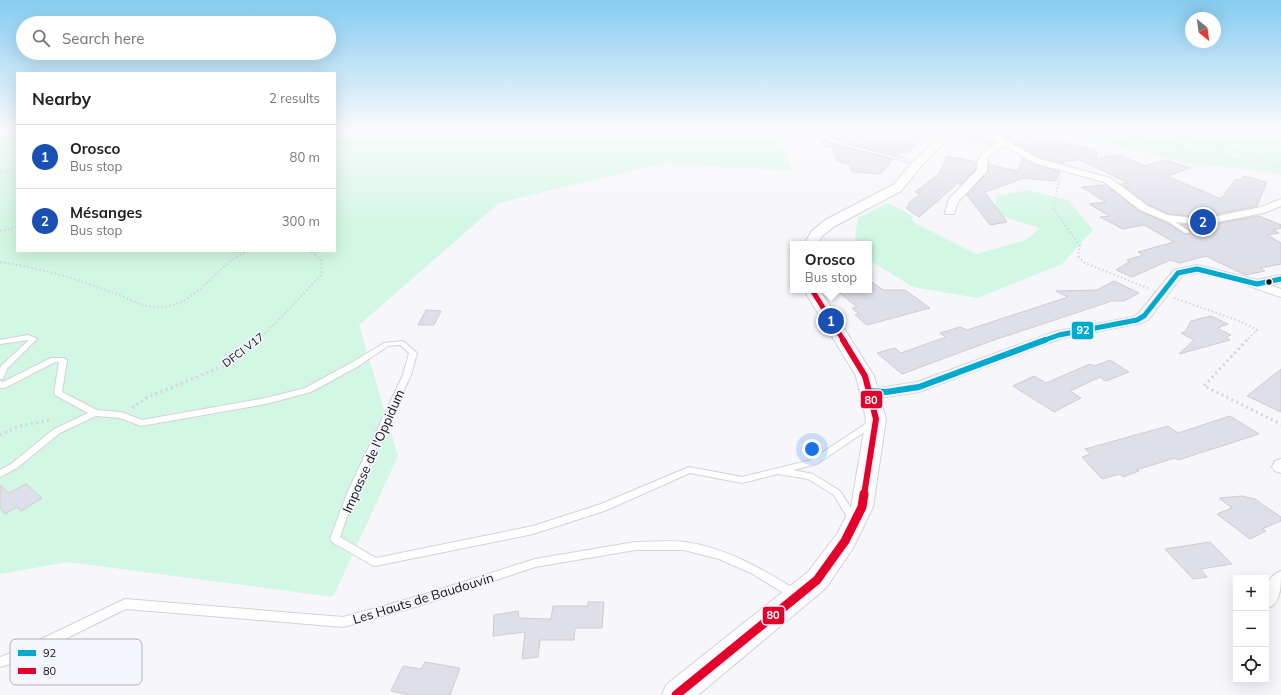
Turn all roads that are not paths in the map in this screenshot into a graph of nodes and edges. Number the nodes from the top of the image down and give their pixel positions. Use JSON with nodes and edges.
{"nodes":[{"id":1,"x":918,"y":163,"type":"edge"},
{"id":2,"x":982,"y":163,"type":"edge"},
{"id":3,"x":1044,"y":163,"type":"edge"},
{"id":4,"x":1281,"y":202,"type":"edge"},
{"id":5,"x":950,"y":212,"type":"dead end"},
{"id":6,"x":1166,"y":218,"type":"junction"},
{"id":7,"x":1187,"y":232,"type":"dead end"},
{"id":8,"x":813,"y":241,"type":"edge"},
{"id":9,"x":1281,"y":279,"type":"edge"},
{"id":10,"x":1257,"y":284,"type":"junction"},
{"id":11,"x":814,"y":293,"type":"edge"},
{"id":12,"x":1281,"y":293,"type":"edge"},
{"id":13,"x":0,"y":342,"type":"edge"},
{"id":14,"x":0,"y":377,"type":"edge"},
{"id":15,"x":0,"y":383,"type":"edge"},
{"id":16,"x":869,"y":391,"type":"junction"},
{"id":17,"x":95,"y":413,"type":"junction"},
{"id":18,"x":876,"y":419,"type":"junction"},
{"id":19,"x":777,"y":471,"type":"junction"},
{"id":20,"x":0,"y":474,"type":"edge"},
{"id":21,"x":855,"y":521,"type":"junction"},
{"id":22,"x":1281,"y":580,"type":"edge"},
{"id":23,"x":797,"y":597,"type":"junction"},
{"id":24,"x":1270,"y":598,"type":"dead end"},
{"id":25,"x":53,"y":639,"type":"edge"},
{"id":26,"x":10,"y":659,"type":"edge"},
{"id":27,"x":0,"y":662,"type":"edge"},
{"id":28,"x":676,"y":695,"type":"edge"}],
"edges":[{"from":1,"to":8,"type":"street"},
{"from":2,"to":5,"type":"street"},
{"from":3,"to":6,"type":"street"},
{"from":4,"to":6,"type":"street"},
{"from":6,"to":7,"type":"lane"},
{"from":9,"to":10,"type":"street"},
{"from":10,"to":12,"type":"street"},
{"from":10,"to":16,"type":"street"},
{"from":11,"to":16,"type":"street"},
{"from":13,"to":14,"type":"lane"},
{"from":15,"to":17,"type":"lane"},
{"from":16,"to":18,"type":"street"},
{"from":17,"to":19,"type":"lane","name":"Impasse de l'Oppidum"},
{"from":17,"to":20,"type":"lane","name":"Impasse de l'Oppidum"},
{"from":18,"to":19,"type":"lane","name":"Impasse de l'Oppidum"},
{"from":18,"to":21,"type":"street"},
{"from":19,"to":21,"type":"lane","name":"Impasse de l'Oppidum"},
{"from":21,"to":23,"type":"street"},
{"from":22,"to":24,"type":"street"},
{"from":23,"to":25,"type":"lane","name":"Les Hauts de Baudouvin"},
{"from":23,"to":28,"type":"street"},
{"from":26,"to":27,"type":"lane","name":"Les Hauts de Baudouvin"}]}
